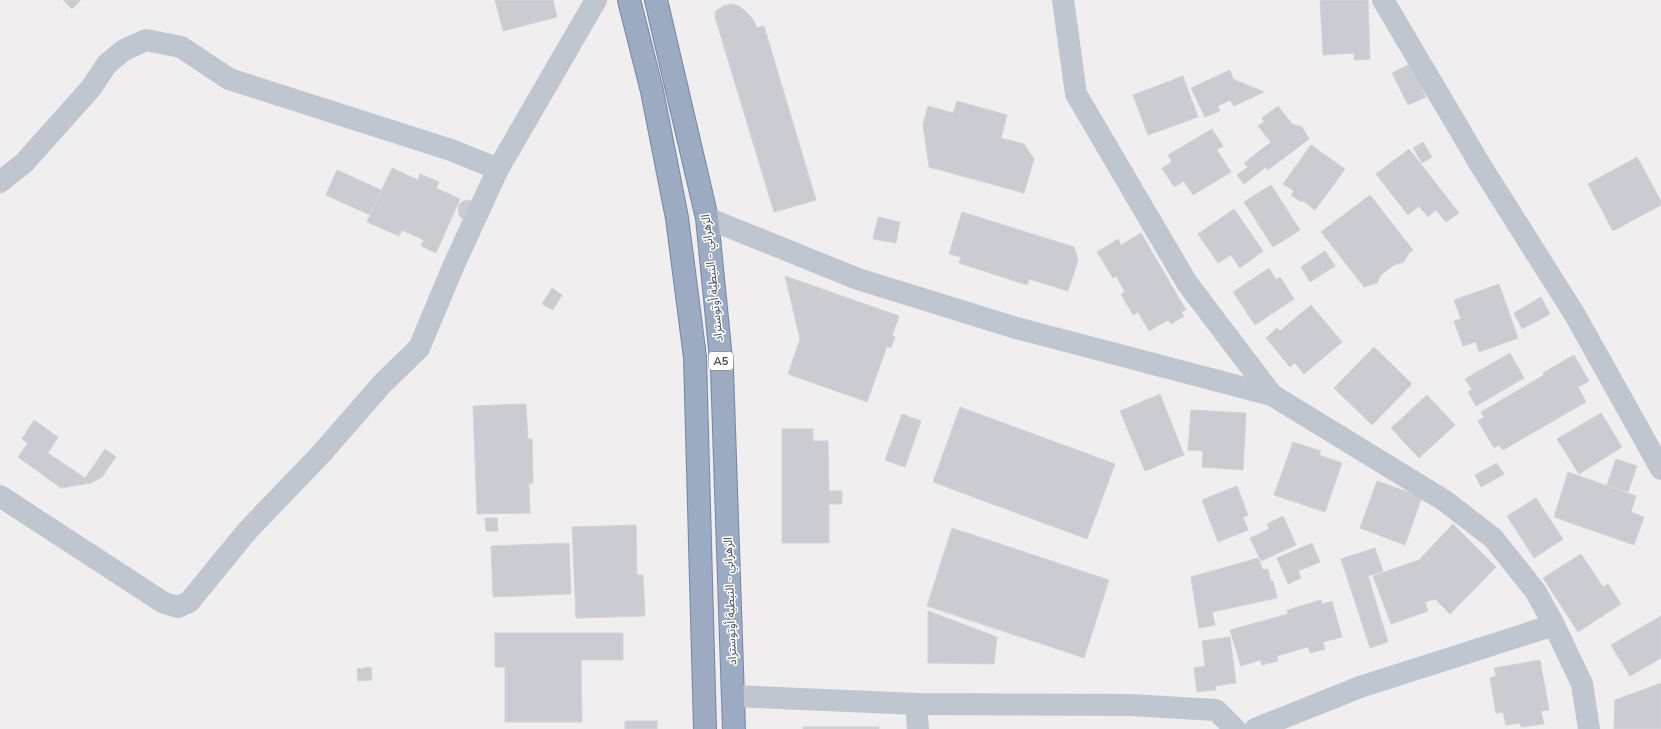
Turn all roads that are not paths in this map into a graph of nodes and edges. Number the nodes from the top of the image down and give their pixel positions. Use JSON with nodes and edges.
{"nodes":[{"id":1,"x":596,"y":0,"type":"edge"},
{"id":2,"x":629,"y":0,"type":"edge"},
{"id":3,"x":656,"y":0,"type":"edge"},
{"id":4,"x":1064,"y":0,"type":"edge"},
{"id":5,"x":1383,"y":0,"type":"edge"},
{"id":6,"x":498,"y":169,"type":"junction"},
{"id":7,"x":0,"y":182,"type":"edge"},
{"id":8,"x":707,"y":218,"type":"junction"},
{"id":9,"x":1272,"y":395,"type":"junction"},
{"id":10,"x":1661,"y":469,"type":"edge"},
{"id":11,"x":0,"y":496,"type":"edge"},
{"id":12,"x":1554,"y":625,"type":"junction"},
{"id":13,"x":733,"y":696,"type":"junction"},
{"id":14,"x":916,"y":704,"type":"junction"},
{"id":15,"x":705,"y":729,"type":"edge"},
{"id":16,"x":734,"y":729,"type":"edge"},
{"id":17,"x":918,"y":729,"type":"edge"},
{"id":18,"x":1235,"y":729,"type":"edge"},
{"id":19,"x":1255,"y":729,"type":"edge"},
{"id":20,"x":1589,"y":729,"type":"edge"}],
"edges":[{"from":1,"to":6,"type":"street"},
{"from":2,"to":15,"type":"highway","name":"الزهراني - النبطية أوتوستراد","number":"A5"},
{"from":3,"to":8,"type":"highway","name":"الزهراني - النبطية أوتوستراد","number":"A5"},
{"from":4,"to":9,"type":"street"},
{"from":5,"to":10,"type":"street"},
{"from":6,"to":7,"type":"street"},
{"from":6,"to":11,"type":"street"},
{"from":8,"to":9,"type":"street"},
{"from":8,"to":13,"type":"highway","name":"الزهراني - النبطية أوتوستراد","number":"A5"},
{"from":9,"to":12,"type":"street"},
{"from":12,"to":19,"type":"street"},
{"from":12,"to":20,"type":"street"},
{"from":13,"to":14,"type":"street"},
{"from":13,"to":16,"type":"highway","name":"الزهراني - النبطية أوتوستراد","number":"A5"},
{"from":14,"to":17,"type":"street"},
{"from":14,"to":18,"type":"street"}]}
